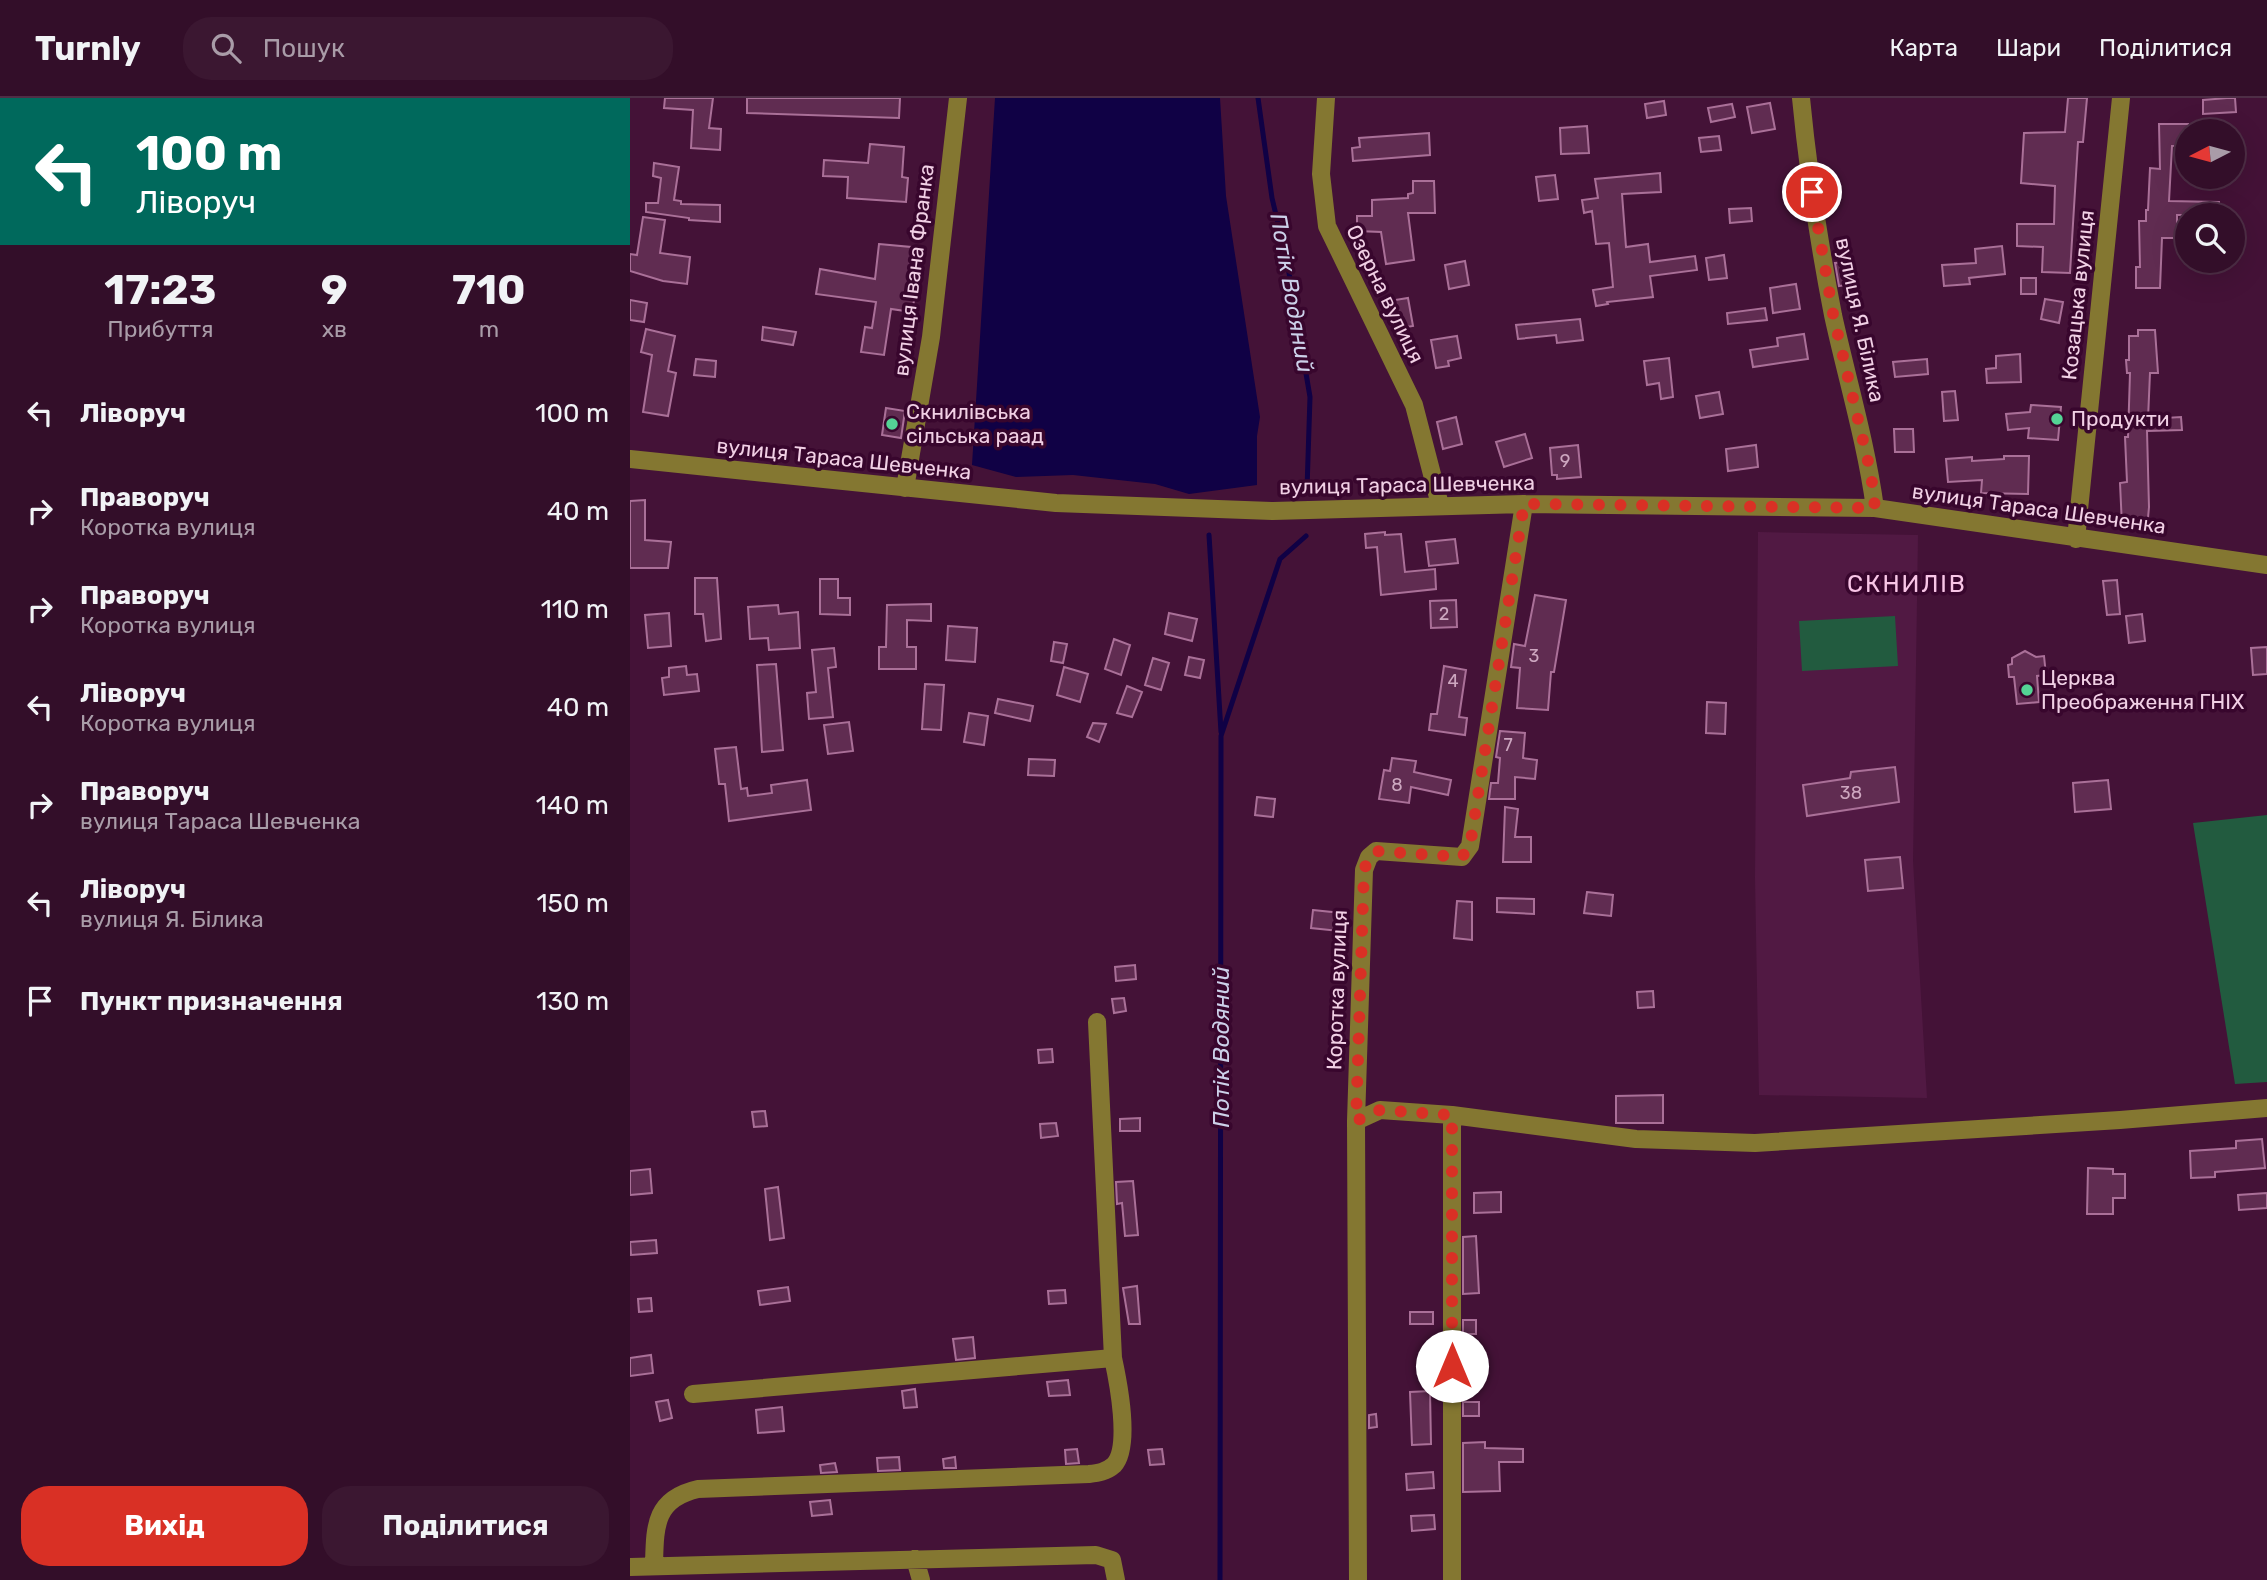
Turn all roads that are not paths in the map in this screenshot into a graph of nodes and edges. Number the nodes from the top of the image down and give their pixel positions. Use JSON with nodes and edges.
{"nodes":[{"id":1,"x":958,"y":98,"type":"edge"},
{"id":2,"x":1326,"y":98,"type":"edge"},
{"id":3,"x":1801,"y":98,"type":"edge"},
{"id":4,"x":2120,"y":98,"type":"edge"},
{"id":5,"x":630,"y":459,"type":"edge"},
{"id":6,"x":905,"y":488,"type":"junction"},
{"id":7,"x":1524,"y":504,"type":"junction"},
{"id":8,"x":1440,"y":505,"type":"junction"},
{"id":9,"x":1875,"y":508,"type":"junction"},
{"id":10,"x":2076,"y":539,"type":"junction"},
{"id":11,"x":2267,"y":565,"type":"edge"},
{"id":12,"x":1097,"y":1022,"type":"dead end"},
{"id":13,"x":2267,"y":1108,"type":"edge"},
{"id":14,"x":1452,"y":1115,"type":"junction"},
{"id":15,"x":1356,"y":1121,"type":"junction"},
{"id":16,"x":1113,"y":1358,"type":"junction"},
{"id":17,"x":693,"y":1394,"type":"dead end"},
{"id":18,"x":915,"y":1559,"type":"junction"},
{"id":19,"x":654,"y":1565,"type":"junction"},
{"id":20,"x":630,"y":1567,"type":"edge"},
{"id":21,"x":757,"y":1572,"type":"edge"},
{"id":22,"x":921,"y":1580,"type":"edge"},
{"id":23,"x":1116,"y":1580,"type":"edge"},
{"id":24,"x":1358,"y":1580,"type":"edge"},
{"id":25,"x":1452,"y":1580,"type":"edge"}],
"edges":[{"from":1,"to":6,"type":"street","name":"вулиця Івана Франка"},
{"from":2,"to":8,"type":"street","name":"Озерна вулиця"},
{"from":3,"to":9,"type":"street","name":"вулиця Я. Білика"},
{"from":4,"to":10,"type":"street","name":"Козацька вулиця"},
{"from":5,"to":6,"type":"street","name":"вулиця Тараса Шевченка"},
{"from":6,"to":8,"type":"street","name":"вулиця Тараса Шевченка"},
{"from":7,"to":8,"type":"street","name":"вулиця Тараса Шевченка"},
{"from":7,"to":9,"type":"street","name":"вулиця Тараса Шевченка"},
{"from":7,"to":15,"type":"street","name":"Коротка вулиця"},
{"from":9,"to":10,"type":"street","name":"вулиця Тараса Шевченка"},
{"from":10,"to":11,"type":"street","name":"вулиця Тараса Шевченка"},
{"from":12,"to":16,"type":"street"},
{"from":13,"to":14,"type":"street"},
{"from":14,"to":15,"type":"street"},
{"from":14,"to":25,"type":"street"},
{"from":15,"to":24,"type":"street","name":"Коротка вулиця"},
{"from":16,"to":17,"type":"street"},
{"from":16,"to":19,"type":"street"},
{"from":18,"to":21,"type":"street"},
{"from":18,"to":22,"type":"street"},
{"from":18,"to":23,"type":"street"},
{"from":19,"to":20,"type":"street"},
{"from":19,"to":21,"type":"street"}]}
